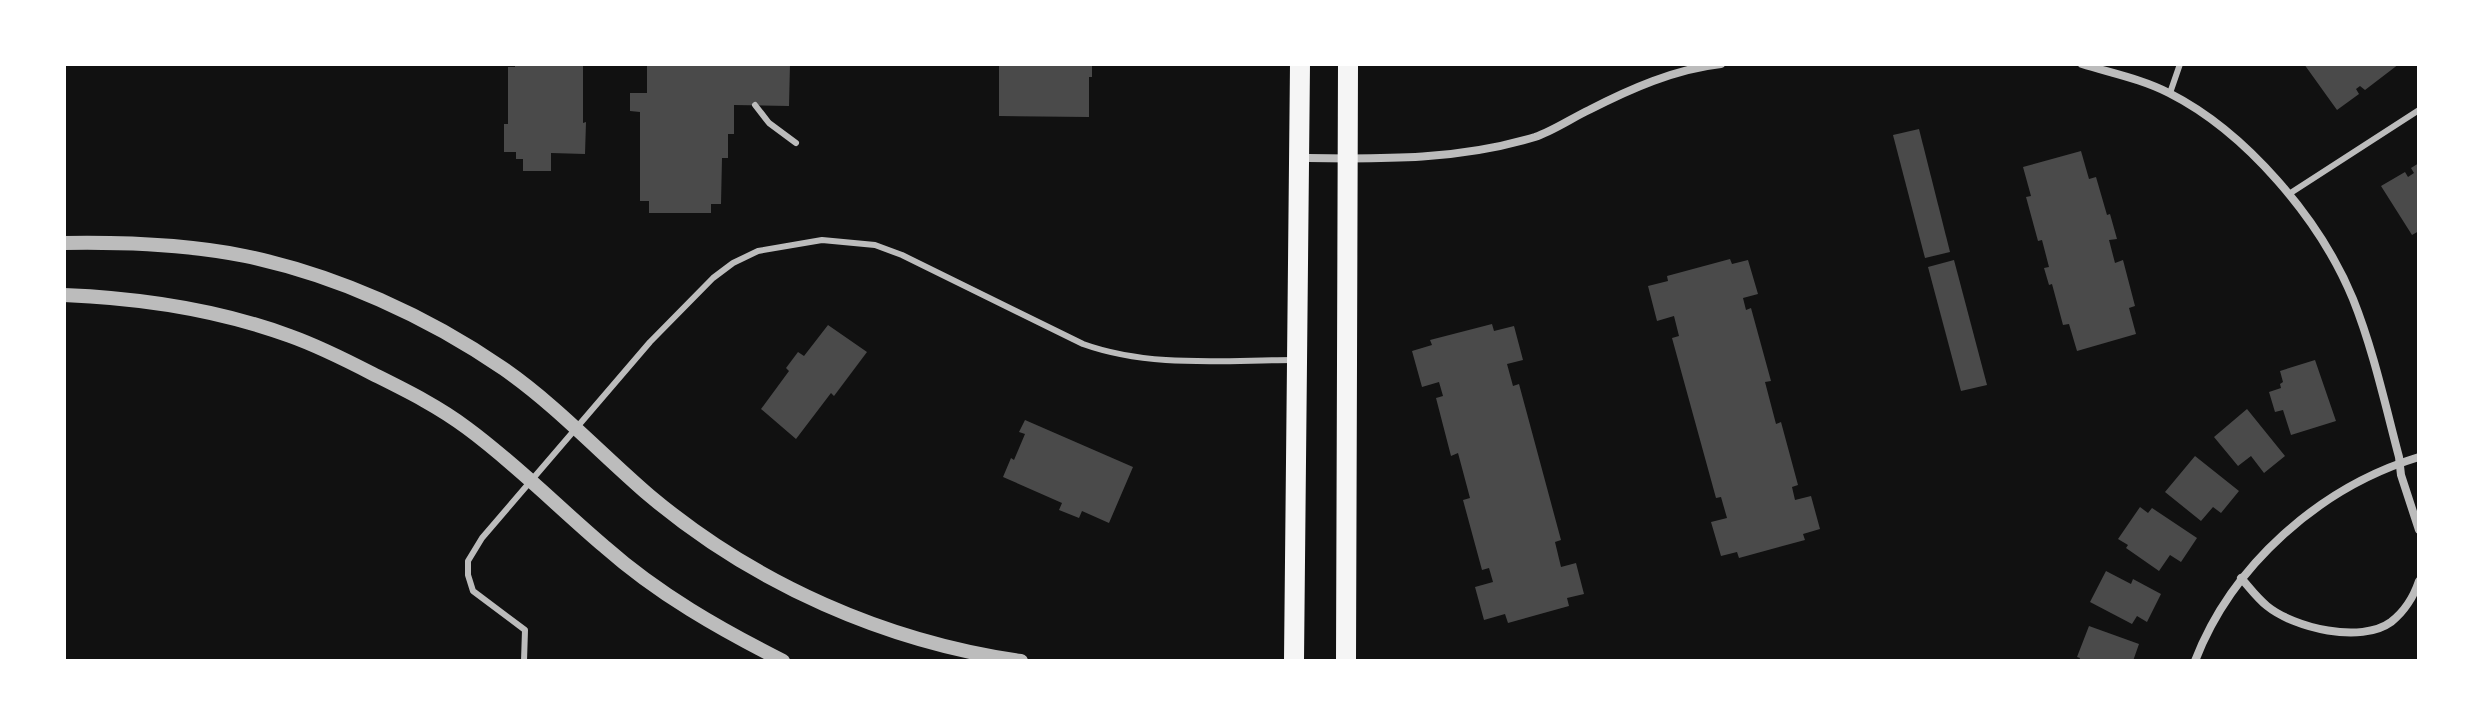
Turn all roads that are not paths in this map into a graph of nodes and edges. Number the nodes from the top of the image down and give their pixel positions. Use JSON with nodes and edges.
{"nodes":[{"id":1,"x":1300,"y":64,"type":"edge"},
{"id":2,"x":1348,"y":64,"type":"edge"},
{"id":3,"x":1721,"y":64,"type":"edge"},
{"id":4,"x":2082,"y":64,"type":"edge"},
{"id":5,"x":2180,"y":64,"type":"edge"},
{"id":6,"x":2170,"y":93,"type":"junction"},
{"id":7,"x":755,"y":105,"type":"dead end"},
{"id":8,"x":2419,"y":110,"type":"edge"},
{"id":9,"x":796,"y":143,"type":"dead end"},
{"id":10,"x":1299,"y":158,"type":"junction"},
{"id":11,"x":1347,"y":159,"type":"junction"},
{"id":12,"x":2289,"y":194,"type":"junction"},
{"id":13,"x":64,"y":243,"type":"edge"},
{"id":14,"x":64,"y":295,"type":"edge"},
{"id":15,"x":1297,"y":360,"type":"junction"},
{"id":16,"x":577,"y":429,"type":"junction"},
{"id":17,"x":2419,"y":457,"type":"edge"},
{"id":18,"x":2399,"y":465,"type":"junction"},
{"id":19,"x":532,"y":480,"type":"junction"},
{"id":20,"x":2419,"y":530,"type":"edge"},
{"id":21,"x":2241,"y":578,"type":"junction"},
{"id":22,"x":2419,"y":581,"type":"edge"},
{"id":23,"x":524,"y":661,"type":"edge"},
{"id":24,"x":783,"y":661,"type":"edge"},
{"id":25,"x":1021,"y":661,"type":"edge"},
{"id":26,"x":1294,"y":661,"type":"edge"},
{"id":27,"x":1346,"y":661,"type":"edge"},
{"id":28,"x":2195,"y":661,"type":"edge"}],
"edges":[{"from":1,"to":10,"type":"main road"},
{"from":2,"to":11,"type":"main road"},
{"from":3,"to":11,"type":"street"},
{"from":4,"to":6,"type":"street"},
{"from":5,"to":6,"type":"lane"},
{"from":6,"to":12,"type":"street"},
{"from":7,"to":9,"type":"lane"},
{"from":8,"to":12,"type":"lane"},
{"from":10,"to":11,"type":"street"},
{"from":10,"to":15,"type":"main road"},
{"from":11,"to":27,"type":"main road"},
{"from":12,"to":18,"type":"street"},
{"from":13,"to":16,"type":"street"},
{"from":14,"to":19,"type":"street"},
{"from":15,"to":16,"type":"lane"},
{"from":15,"to":26,"type":"main road"},
{"from":16,"to":19,"type":"lane"},
{"from":16,"to":25,"type":"street"},
{"from":17,"to":18,"type":"street"},
{"from":18,"to":20,"type":"street"},
{"from":18,"to":21,"type":"street"},
{"from":19,"to":23,"type":"lane"},
{"from":19,"to":24,"type":"street"},
{"from":21,"to":22,"type":"street"},
{"from":21,"to":28,"type":"street"}]}
